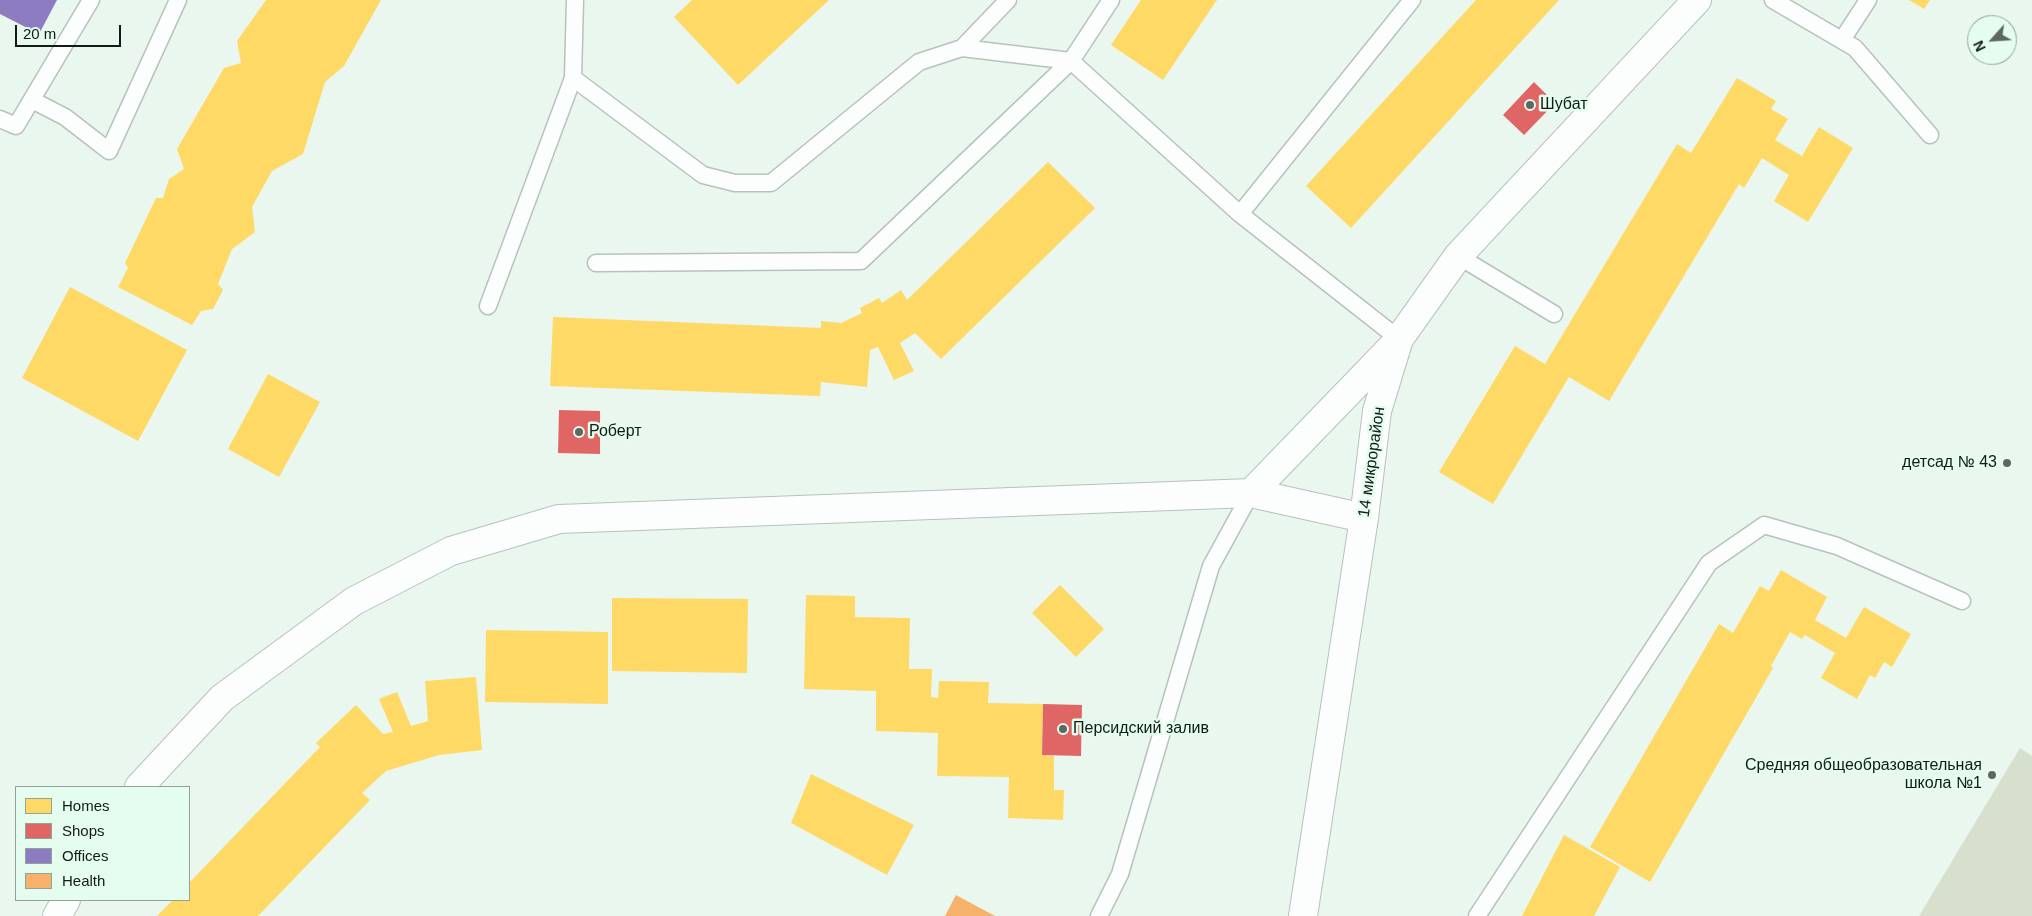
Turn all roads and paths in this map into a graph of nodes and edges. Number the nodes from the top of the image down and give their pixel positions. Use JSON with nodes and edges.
{"nodes":[{"id":1,"x":92,"y":0,"type":"edge"},
{"id":2,"x":178,"y":0,"type":"edge"},
{"id":3,"x":575,"y":0,"type":"edge"},
{"id":4,"x":1008,"y":0,"type":"edge"},
{"id":5,"x":1111,"y":0,"type":"edge"},
{"id":6,"x":1412,"y":0,"type":"edge"},
{"id":7,"x":1697,"y":0,"type":"edge"},
{"id":8,"x":1773,"y":0,"type":"edge"},
{"id":9,"x":1868,"y":0,"type":"edge"},
{"id":10,"x":1842,"y":40,"type":"junction"},
{"id":11,"x":962,"y":48,"type":"junction"},
{"id":12,"x":1071,"y":61,"type":"junction"},
{"id":13,"x":573,"y":78,"type":"junction"},
{"id":14,"x":32,"y":100,"type":"junction"},
{"id":15,"x":0,"y":119,"type":"edge"},
{"id":16,"x":1930,"y":135,"type":"dead end"},
{"id":17,"x":1240,"y":214,"type":"junction"},
{"id":18,"x":1458,"y":256,"type":"junction"},
{"id":19,"x":596,"y":263,"type":"dead end"},
{"id":20,"x":488,"y":306,"type":"dead end"},
{"id":21,"x":1554,"y":314,"type":"dead end"},
{"id":22,"x":1399,"y":339,"type":"junction"},
{"id":23,"x":1251,"y":493,"type":"junction"},
{"id":24,"x":1364,"y":518,"type":"junction"},
{"id":25,"x":1962,"y":600,"type":"dead end"},
{"id":26,"x":140,"y":786,"type":"edge"},
{"id":27,"x":65,"y":901,"type":"edge"},
{"id":28,"x":57,"y":916,"type":"edge"},
{"id":29,"x":1098,"y":916,"type":"edge"},
{"id":30,"x":1303,"y":916,"type":"edge"},
{"id":31,"x":1477,"y":916,"type":"edge"}],
"edges":[{"from":1,"to":14,"type":"lane"},
{"from":2,"to":14,"type":"lane"},
{"from":3,"to":13,"type":"lane"},
{"from":4,"to":11,"type":"lane"},
{"from":5,"to":12,"type":"lane"},
{"from":6,"to":17,"type":"lane"},
{"from":7,"to":18,"type":"street","name":"14 микрорайон"},
{"from":8,"to":10,"type":"lane"},
{"from":9,"to":10,"type":"lane"},
{"from":10,"to":16,"type":"lane"},
{"from":11,"to":12,"type":"lane"},
{"from":11,"to":13,"type":"lane"},
{"from":12,"to":17,"type":"lane"},
{"from":12,"to":19,"type":"lane"},
{"from":13,"to":20,"type":"lane"},
{"from":14,"to":15,"type":"lane"},
{"from":17,"to":22,"type":"lane"},
{"from":18,"to":21,"type":"lane"},
{"from":18,"to":22,"type":"street","name":"14 микрорайон"},
{"from":22,"to":23,"type":"street"},
{"from":22,"to":24,"type":"street","name":"14 микрорайон"},
{"from":23,"to":24,"type":"street"},
{"from":23,"to":26,"type":"street"},
{"from":23,"to":29,"type":"lane"},
{"from":24,"to":30,"type":"street","name":"14 микрорайон"},
{"from":25,"to":31,"type":"lane"},
{"from":27,"to":28,"type":"street"}]}
